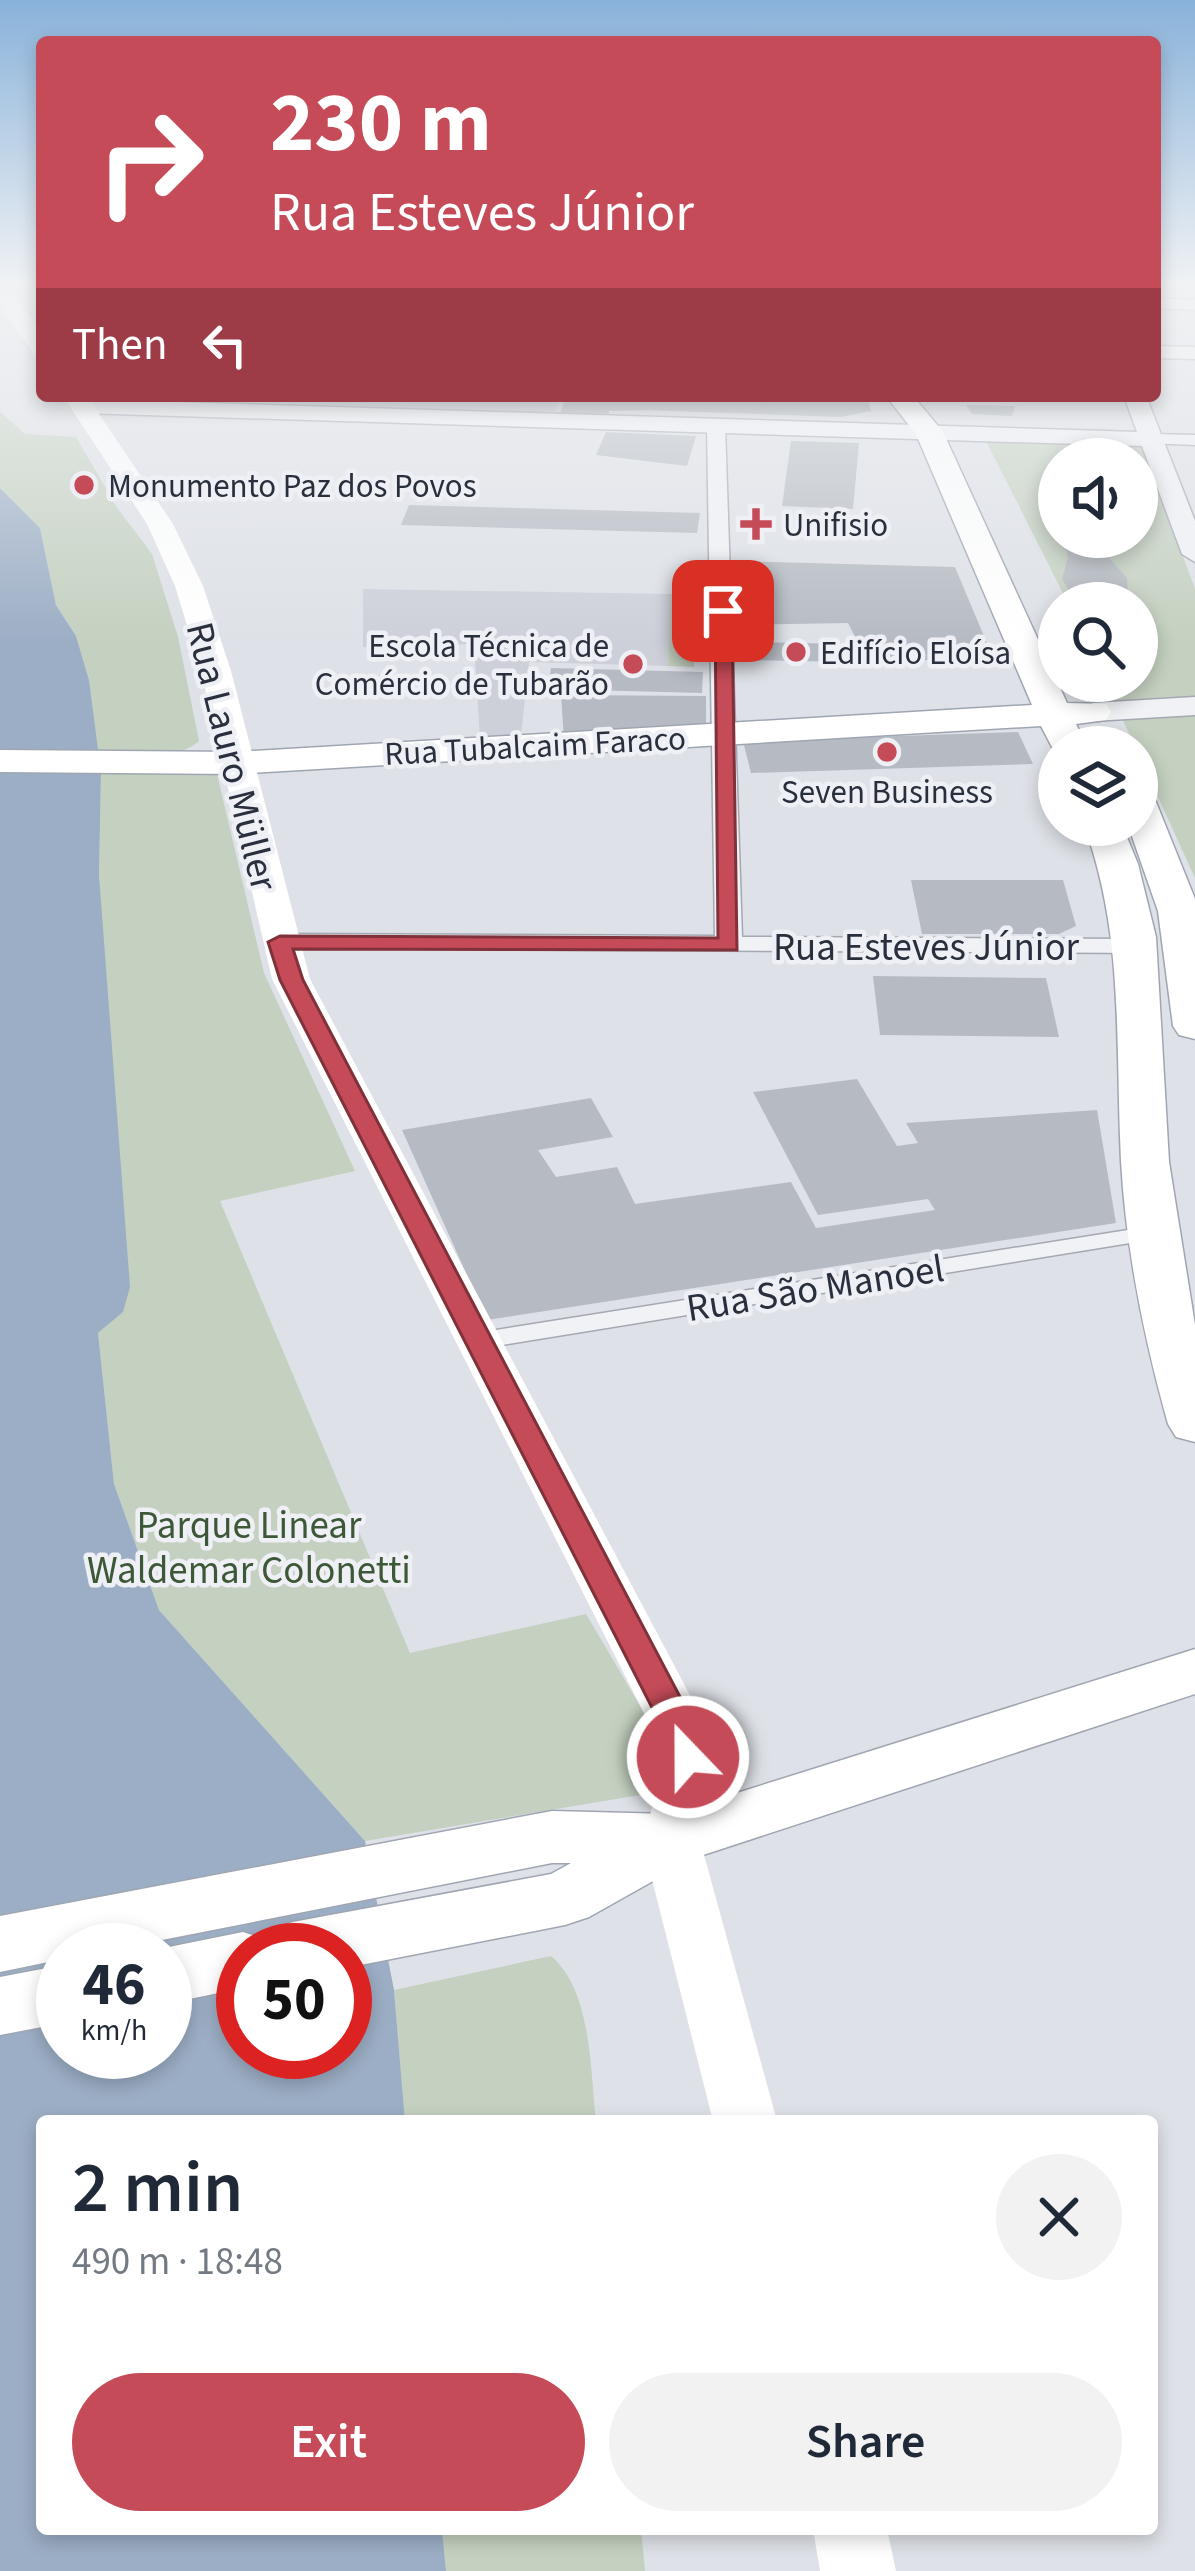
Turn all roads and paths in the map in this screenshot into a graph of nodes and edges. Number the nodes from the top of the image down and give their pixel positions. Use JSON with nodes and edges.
{"nodes":[{"id":1,"x":79,"y":403,"type":"edge"},
{"id":2,"x":131,"y":403,"type":"edge"},
{"id":3,"x":905,"y":403,"type":"edge"},
{"id":4,"x":939,"y":403,"type":"edge"},
{"id":5,"x":1138,"y":403,"type":"edge"},
{"id":6,"x":716,"y":425,"type":"junction"},
{"id":7,"x":929,"y":432,"type":"junction"},
{"id":8,"x":963,"y":433,"type":"junction"},
{"id":9,"x":1120,"y":438,"type":"edge"},
{"id":10,"x":1152,"y":438,"type":"edge"},
{"id":11,"x":1158,"y":439,"type":"edge"},
{"id":12,"x":1195,"y":440,"type":"edge"},
{"id":13,"x":1158,"y":455,"type":"edge"},
{"id":14,"x":979,"y":467,"type":"dead end"},
{"id":15,"x":1195,"y":554,"type":"edge"},
{"id":16,"x":1151,"y":702,"type":"edge"},
{"id":17,"x":1195,"y":706,"type":"edge"},
{"id":18,"x":1059,"y":726,"type":"edge"},
{"id":19,"x":1038,"y":731,"type":"edge"},
{"id":20,"x":724,"y":734,"type":"junction"},
{"id":21,"x":0,"y":760,"type":"edge"},
{"id":22,"x":235,"y":763,"type":"junction"},
{"id":23,"x":1111,"y":846,"type":"edge"},
{"id":24,"x":1156,"y":846,"type":"edge"},
{"id":25,"x":280,"y":942,"type":"junction"},
{"id":26,"x":729,"y":945,"type":"junction"},
{"id":27,"x":1139,"y":947,"type":"junction"},
{"id":28,"x":1192,"y":948,"type":"edge"},
{"id":29,"x":1195,"y":1025,"type":"edge"},
{"id":30,"x":1153,"y":1233,"type":"junction"},
{"id":31,"x":477,"y":1341,"type":"junction"},
{"id":32,"x":1195,"y":1424,"type":"edge"},
{"id":33,"x":1195,"y":1671,"type":"edge"},
{"id":34,"x":671,"y":1840,"type":"junction"},
{"id":35,"x":558,"y":1867,"type":"junction"},
{"id":36,"x":372,"y":1925,"type":"edge"},
{"id":37,"x":0,"y":1944,"type":"edge"},
{"id":38,"x":36,"y":1999,"type":"edge"},
{"id":39,"x":0,"y":2006,"type":"edge"},
{"id":40,"x":743,"y":2115,"type":"edge"},
{"id":41,"x":851,"y":2535,"type":"edge"},
{"id":42,"x":858,"y":2571,"type":"edge"}],
"edges":[{"from":1,"to":22,"type":"main road","name":"Rua Lauro Müller"},
{"from":2,"to":6,"type":"street"},
{"from":3,"to":7,"type":"main road"},
{"from":4,"to":8,"type":"main road"},
{"from":5,"to":10,"type":"street"},
{"from":6,"to":7,"type":"street"},
{"from":6,"to":20,"type":"street"},
{"from":7,"to":8,"type":"street"},
{"from":7,"to":18,"type":"main road"},
{"from":8,"to":9,"type":"street"},
{"from":8,"to":14,"type":"main road"},
{"from":11,"to":12,"type":"street"},
{"from":13,"to":15,"type":"street"},
{"from":16,"to":17,"type":"street","name":"Rua Tubalcaim Faraco"},
{"from":19,"to":20,"type":"main road","name":"Rua Tubalcaim Faraco"},
{"from":20,"to":22,"type":"main road","name":"Rua Tubalcaim Faraco"},
{"from":20,"to":26,"type":"street"},
{"from":21,"to":22,"type":"main road","name":"Rua Tubalcaim Faraco"},
{"from":22,"to":25,"type":"main road","name":"Rua Lauro Müller"},
{"from":23,"to":27,"type":"main road"},
{"from":24,"to":28,"type":"main road"},
{"from":25,"to":26,"type":"street","name":"Rua Esteves Júnior"},
{"from":25,"to":31,"type":"main road","name":"Rua Lauro Müller"},
{"from":26,"to":27,"type":"street","name":"Rua Esteves Júnior"},
{"from":27,"to":30,"type":"main road"},
{"from":28,"to":29,"type":"main road"},
{"from":30,"to":31,"type":"street","name":"Rua São Manoel"},
{"from":30,"to":32,"type":"main road"},
{"from":31,"to":34,"type":"main road","name":"Rua Lauro Müller"},
{"from":33,"to":34,"type":"main road"},
{"from":34,"to":35,"type":"main road"},
{"from":34,"to":40,"type":"main road"},
{"from":35,"to":36,"type":"main road"},
{"from":35,"to":37,"type":"main road"},
{"from":38,"to":39,"type":"main road"},
{"from":41,"to":42,"type":"main road"}]}
